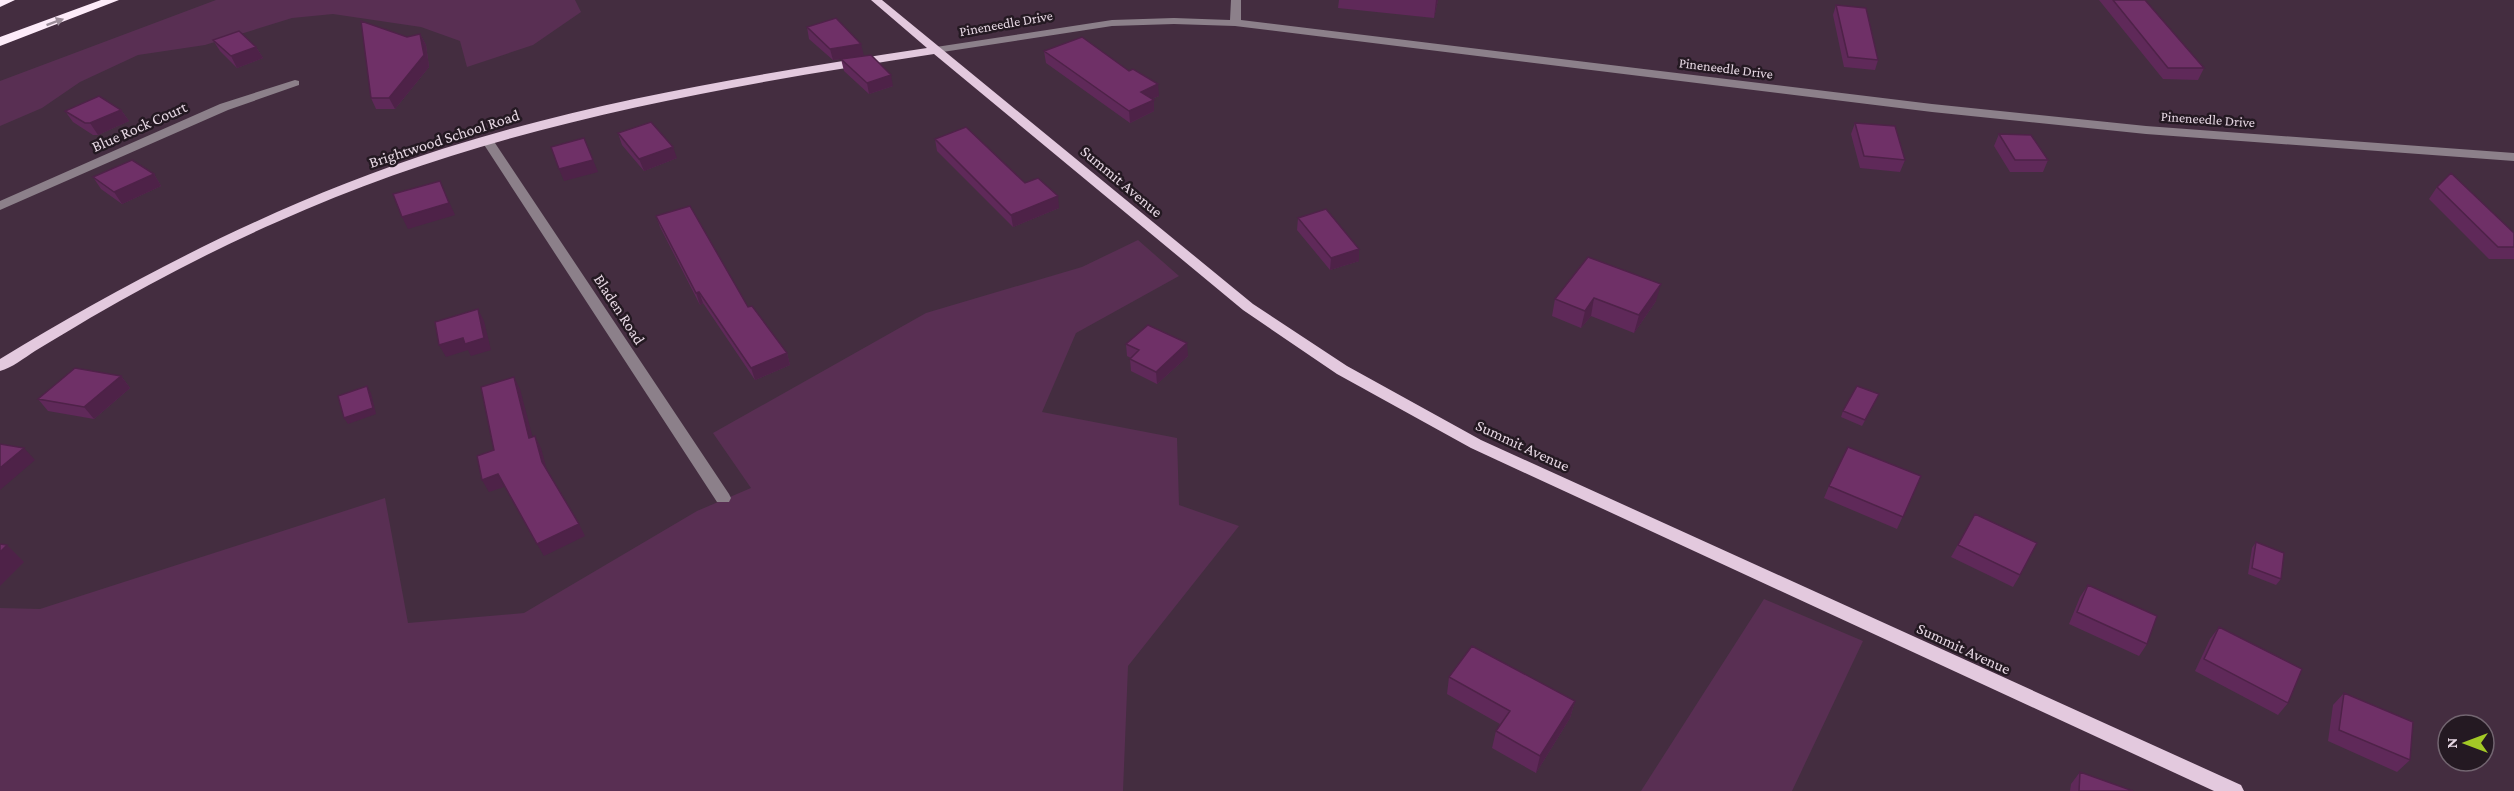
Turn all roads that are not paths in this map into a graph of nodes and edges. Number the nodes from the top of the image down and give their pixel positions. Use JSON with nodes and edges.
{"nodes":[{"id":1,"x":9,"y":0,"type":"edge"},
{"id":2,"x":113,"y":0,"type":"edge"},
{"id":3,"x":876,"y":0,"type":"edge"},
{"id":4,"x":1236,"y":0,"type":"edge"},
{"id":5,"x":0,"y":3,"type":"edge"},
{"id":6,"x":1235,"y":23,"type":"junction"},
{"id":7,"x":0,"y":42,"type":"edge"},
{"id":8,"x":936,"y":50,"type":"junction"},
{"id":9,"x":295,"y":83,"type":"dead end"},
{"id":10,"x":488,"y":140,"type":"junction"},
{"id":11,"x":2514,"y":157,"type":"edge"},
{"id":12,"x":0,"y":206,"type":"edge"},
{"id":13,"x":0,"y":366,"type":"edge"},
{"id":14,"x":723,"y":498,"type":"dead end"},
{"id":15,"x":2234,"y":791,"type":"edge"}],
"edges":[{"from":1,"to":5,"type":"highway"},
{"from":7,"to":2,"type":"highway","one_way":true},
{"from":3,"to":8,"type":"main road","name":"Summit Avenue"},
{"from":4,"to":6,"type":"street"},
{"from":6,"to":8,"type":"street","name":"Pineneedle Drive"},
{"from":6,"to":11,"type":"street","name":"Pineneedle Drive"},
{"from":8,"to":10,"type":"main road","name":"Brightwood School Road"},
{"from":8,"to":15,"type":"main road","name":"Summit Avenue"},
{"from":9,"to":12,"type":"street","name":"Blue Rock Court"},
{"from":10,"to":13,"type":"main road","name":"Brightwood School Road"},
{"from":10,"to":14,"type":"street","name":"Bladen Road"}]}
